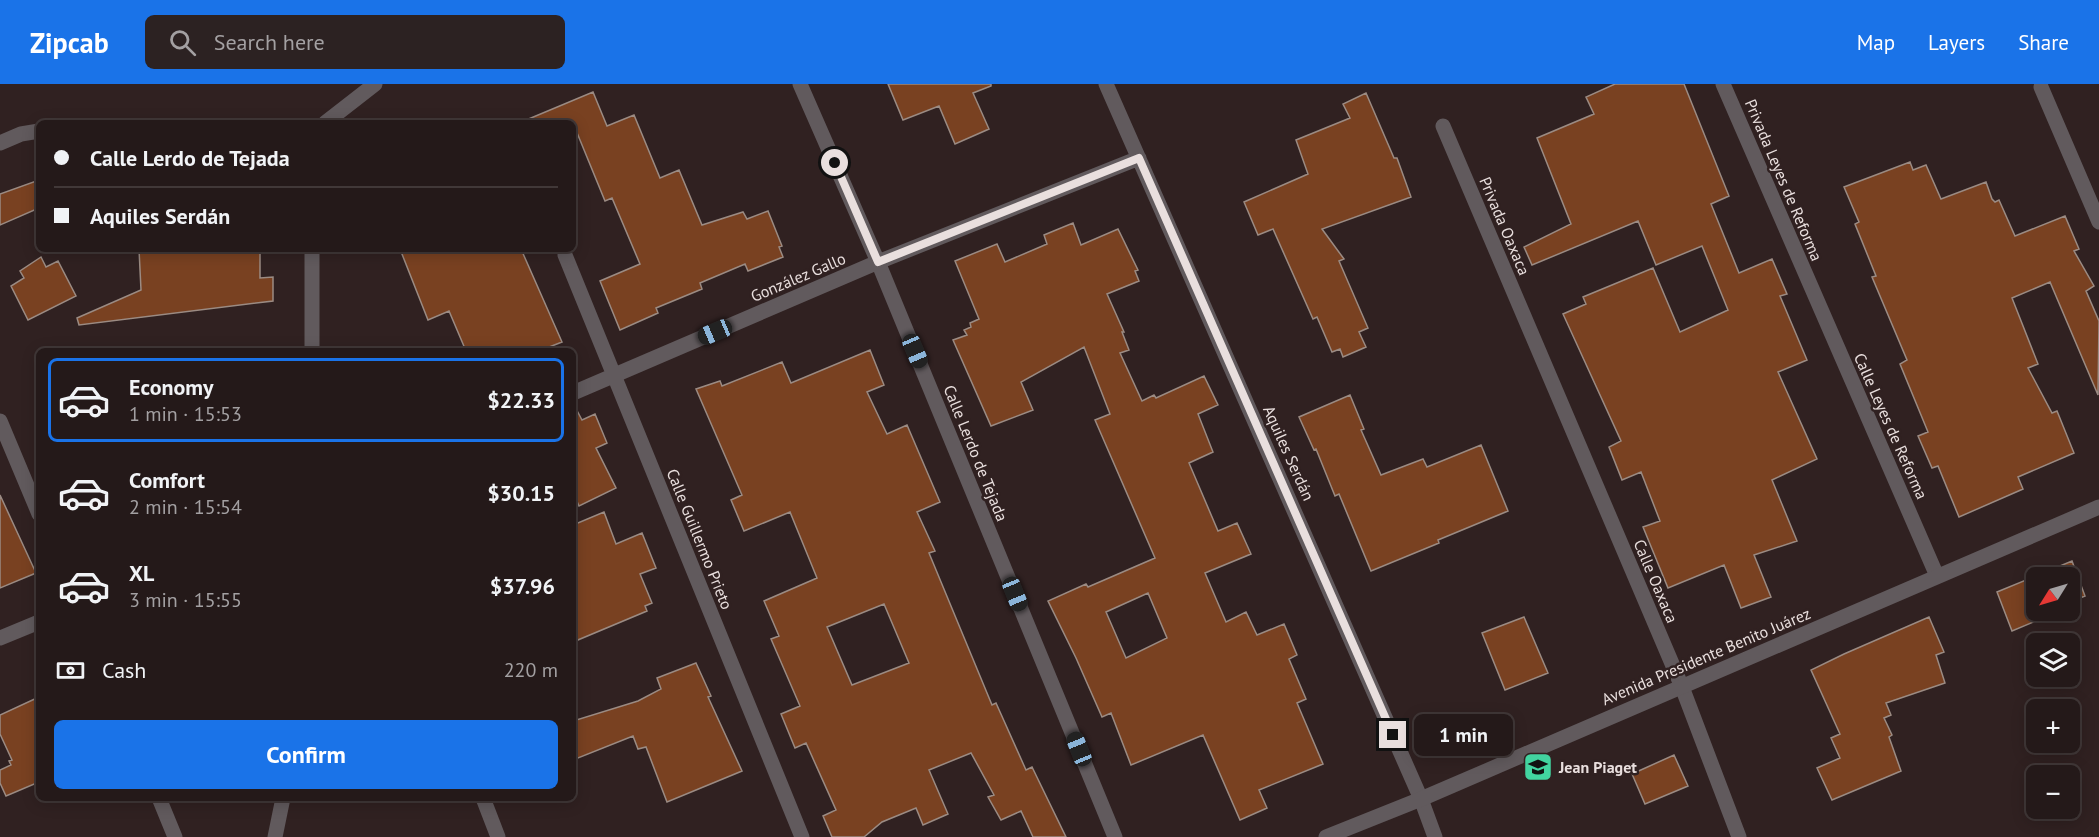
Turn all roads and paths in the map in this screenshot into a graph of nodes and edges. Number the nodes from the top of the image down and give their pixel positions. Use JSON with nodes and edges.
{"nodes":[{"id":1,"x":375,"y":84,"type":"edge"},
{"id":2,"x":800,"y":84,"type":"edge"},
{"id":3,"x":1106,"y":84,"type":"edge"},
{"id":4,"x":1723,"y":84,"type":"edge"},
{"id":5,"x":2041,"y":87,"type":"dead end"},
{"id":6,"x":329,"y":120,"type":"edge"},
{"id":7,"x":1443,"y":126,"type":"dead end"},
{"id":8,"x":36,"y":132,"type":"edge"},
{"id":9,"x":0,"y":143,"type":"edge"},
{"id":10,"x":1139,"y":158,"type":"junction"},
{"id":11,"x":2099,"y":222,"type":"edge"},
{"id":12,"x":312,"y":252,"type":"edge"},
{"id":13,"x":565,"y":255,"type":"dead end"},
{"id":14,"x":878,"y":262,"type":"junction"},
{"id":15,"x":1813,"y":290,"type":"joint"},
{"id":16,"x":1534,"y":341,"type":"joint"},
{"id":17,"x":312,"y":348,"type":"edge"},
{"id":18,"x":613,"y":375,"type":"junction"},
{"id":19,"x":576,"y":392,"type":"edge"},
{"id":20,"x":0,"y":421,"type":"edge"},
{"id":21,"x":36,"y":507,"type":"edge"},
{"id":22,"x":2099,"y":507,"type":"edge"},
{"id":23,"x":1937,"y":576,"type":"junction"},
{"id":24,"x":36,"y":623,"type":"edge"},
{"id":25,"x":0,"y":638,"type":"edge"},
{"id":26,"x":1682,"y":687,"type":"junction"},
{"id":27,"x":1421,"y":799,"type":"junction"},
{"id":28,"x":160,"y":801,"type":"edge"},
{"id":29,"x":282,"y":801,"type":"edge"},
{"id":30,"x":484,"y":801,"type":"edge"},
{"id":31,"x":175,"y":837,"type":"edge"},
{"id":32,"x":275,"y":837,"type":"edge"},
{"id":33,"x":498,"y":837,"type":"edge"},
{"id":34,"x":802,"y":837,"type":"edge"},
{"id":35,"x":1115,"y":837,"type":"edge"},
{"id":36,"x":1326,"y":837,"type":"edge"},
{"id":37,"x":1435,"y":837,"type":"edge"},
{"id":38,"x":1739,"y":837,"type":"edge"}],
"edges":[{"from":1,"to":6,"type":"street"},
{"from":2,"to":14,"type":"street","name":"Calle Lerdo de Tejada"},
{"from":3,"to":10,"type":"street","name":"Aquiles Serdán"},
{"from":4,"to":15,"type":"street","name":"Privada Leyes de Reforma"},
{"from":5,"to":11,"type":"street"},
{"from":7,"to":16,"type":"street","name":"Privada Oaxaca"},
{"from":8,"to":9,"type":"street"},
{"from":10,"to":14,"type":"street","name":"González Gallo"},
{"from":10,"to":27,"type":"street","name":"Aquiles Serdán"},
{"from":12,"to":17,"type":"street"},
{"from":13,"to":18,"type":"street","name":"Calle Guillermo Prieto"},
{"from":14,"to":18,"type":"street","name":"González Gallo"},
{"from":14,"to":35,"type":"street","name":"Calle Lerdo de Tejada"},
{"from":15,"to":23,"type":"street","name":"Calle Leyes de Reforma"},
{"from":16,"to":26,"type":"street","name":"Calle Oaxaca"},
{"from":18,"to":19,"type":"street","name":"González Gallo"},
{"from":18,"to":34,"type":"street","name":"Calle Guillermo Prieto"},
{"from":20,"to":21,"type":"street"},
{"from":22,"to":23,"type":"street","name":"Avenida Presidente Benito Juárez"},
{"from":23,"to":26,"type":"street","name":"Avenida Presidente Benito Juárez"},
{"from":24,"to":25,"type":"street"},
{"from":26,"to":27,"type":"street","name":"Avenida Presidente Benito Juárez"},
{"from":26,"to":38,"type":"street","name":"Calle Oaxaca"},
{"from":27,"to":36,"type":"street","name":"Avenida Presidente Benito Juárez"},
{"from":27,"to":37,"type":"street","name":"Aquiles Serdán"},
{"from":28,"to":31,"type":"street"},
{"from":29,"to":32,"type":"street"},
{"from":30,"to":33,"type":"street"}]}
